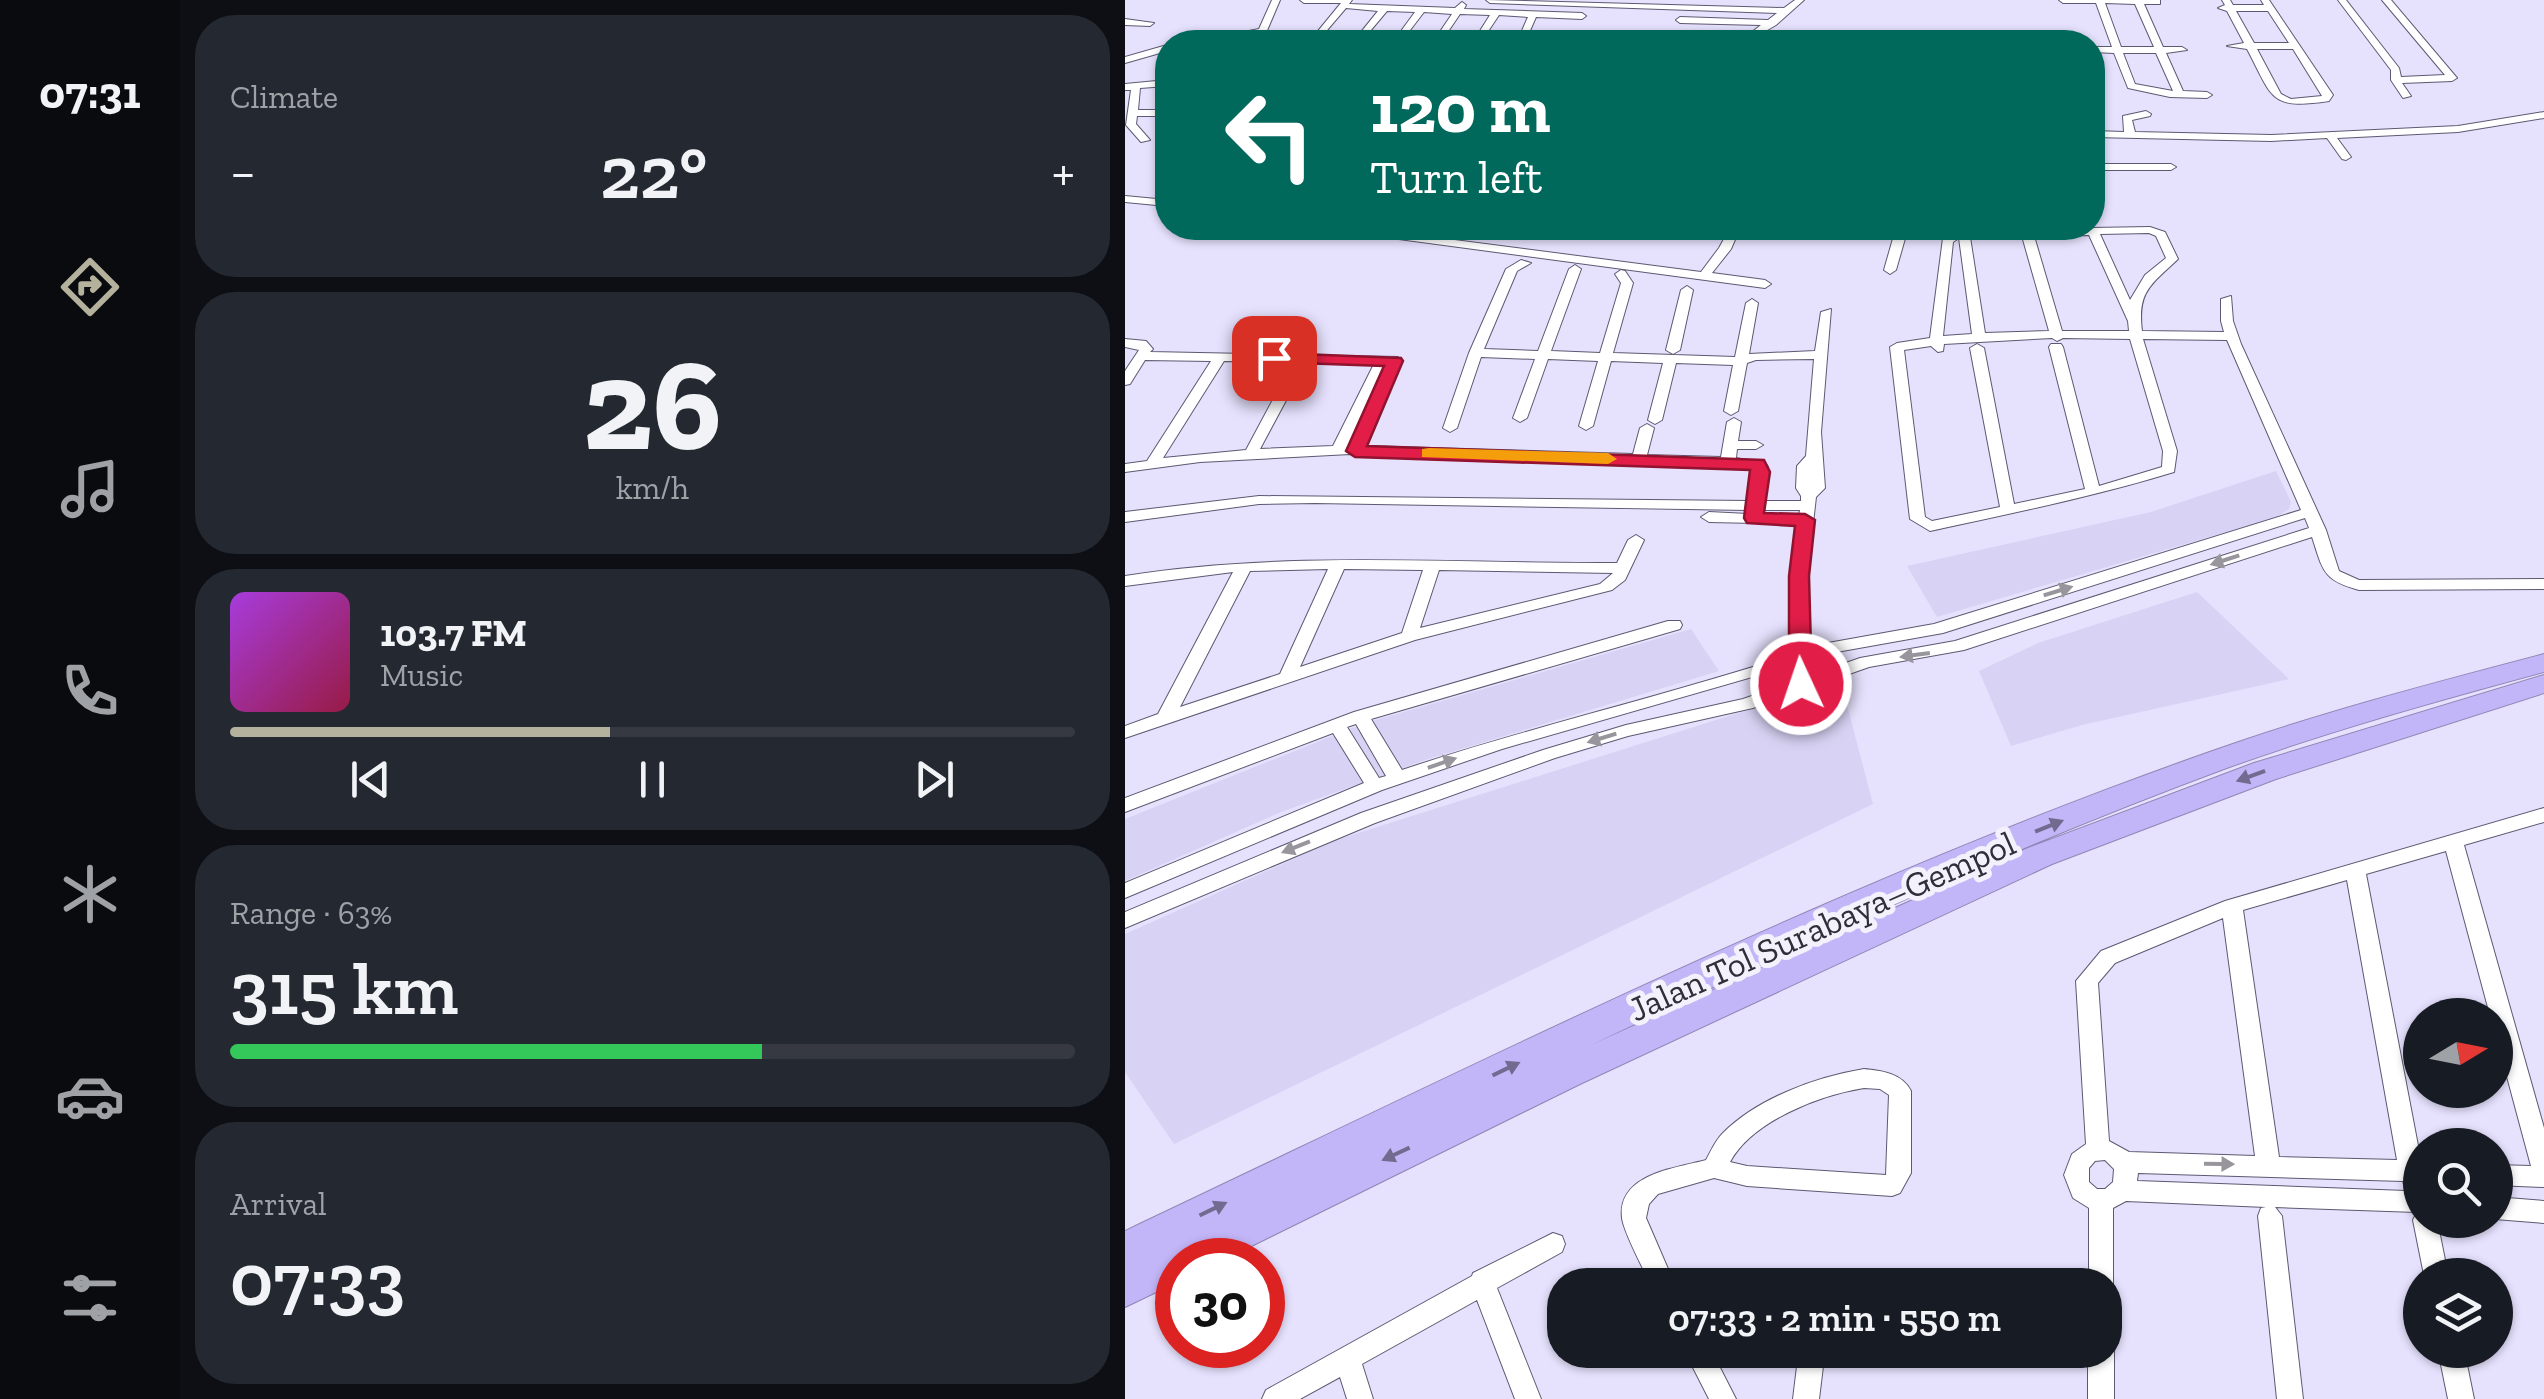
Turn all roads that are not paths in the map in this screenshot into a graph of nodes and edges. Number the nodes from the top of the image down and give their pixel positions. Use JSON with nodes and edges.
{"nodes":[{"id":1,"x":1277,"y":0,"type":"edge"},
{"id":2,"x":1304,"y":0,"type":"edge"},
{"id":3,"x":1465,"y":0,"type":"edge"},
{"id":4,"x":1490,"y":0,"type":"edge"},
{"id":5,"x":1800,"y":0,"type":"edge"},
{"id":6,"x":2063,"y":0,"type":"edge"},
{"id":7,"x":2342,"y":0,"type":"edge"},
{"id":8,"x":2386,"y":0,"type":"edge"},
{"id":9,"x":2099,"y":1,"type":"edge"},
{"id":10,"x":2139,"y":1,"type":"edge"},
{"id":11,"x":1350,"y":2,"type":"edge"},
{"id":12,"x":1595,"y":2,"type":"edge"},
{"id":13,"x":2157,"y":2,"type":"dead end"},
{"id":14,"x":2268,"y":4,"type":"edge"},
{"id":15,"x":2226,"y":5,"type":"edge"},
{"id":16,"x":1645,"y":6,"type":"junction"},
{"id":17,"x":1685,"y":8,"type":"junction"},
{"id":18,"x":1384,"y":9,"type":"junction"},
{"id":19,"x":1421,"y":10,"type":"junction"},
{"id":20,"x":1458,"y":11,"type":"junction"},
{"id":21,"x":1787,"y":11,"type":"junction"},
{"id":22,"x":1496,"y":13,"type":"junction"},
{"id":23,"x":1533,"y":14,"type":"junction"},
{"id":24,"x":1582,"y":16,"type":"junction"},
{"id":25,"x":1680,"y":20,"type":"junction"},
{"id":26,"x":1125,"y":22,"type":"edge"},
{"id":27,"x":1150,"y":23,"type":"dead end"},
{"id":28,"x":1773,"y":23,"type":"junction"},
{"id":29,"x":1263,"y":30,"type":"edge"},
{"id":30,"x":1324,"y":30,"type":"edge"},
{"id":31,"x":1330,"y":30,"type":"edge"},
{"id":32,"x":1367,"y":30,"type":"edge"},
{"id":33,"x":1406,"y":30,"type":"edge"},
{"id":34,"x":1445,"y":30,"type":"edge"},
{"id":35,"x":1485,"y":30,"type":"edge"},
{"id":36,"x":1526,"y":30,"type":"edge"},
{"id":37,"x":1576,"y":30,"type":"edge"},
{"id":38,"x":1586,"y":30,"type":"edge"},
{"id":39,"x":1634,"y":30,"type":"edge"},
{"id":40,"x":1680,"y":30,"type":"edge"},
{"id":41,"x":1763,"y":30,"type":"edge"},
{"id":42,"x":2232,"y":46,"type":"dead end"},
{"id":43,"x":2254,"y":46,"type":"junction"},
{"id":44,"x":2297,"y":46,"type":"junction"},
{"id":45,"x":2105,"y":50,"type":"edge"},
{"id":46,"x":2118,"y":50,"type":"junction"},
{"id":47,"x":2161,"y":50,"type":"junction"},
{"id":48,"x":2182,"y":50,"type":"dead end"},
{"id":49,"x":1155,"y":51,"type":"edge"},
{"id":50,"x":1125,"y":60,"type":"edge"},
{"id":51,"x":2396,"y":80,"type":"junction"},
{"id":52,"x":1155,"y":84,"type":"edge"},
{"id":53,"x":1128,"y":86,"type":"edge"},
{"id":54,"x":2179,"y":94,"type":"junction"},
{"id":55,"x":2207,"y":94,"type":"dead end"},
{"id":56,"x":2406,"y":96,"type":"dead end"},
{"id":57,"x":1155,"y":112,"type":"edge"},
{"id":58,"x":1134,"y":113,"type":"junction"},
{"id":59,"x":2145,"y":114,"type":"dead end"},
{"id":60,"x":2544,"y":115,"type":"edge"},
{"id":61,"x":2105,"y":134,"type":"edge"},
{"id":62,"x":2129,"y":134,"type":"junction"},
{"id":63,"x":2329,"y":134,"type":"junction"},
{"id":64,"x":1145,"y":140,"type":"dead end"},
{"id":65,"x":2346,"y":157,"type":"dead end"},
{"id":66,"x":2105,"y":167,"type":"edge"},
{"id":67,"x":2171,"y":167,"type":"dead end"},
{"id":68,"x":1125,"y":199,"type":"edge"},
{"id":69,"x":1155,"y":203,"type":"edge"},
{"id":70,"x":2105,"y":231,"type":"edge"},
{"id":71,"x":1443,"y":240,"type":"edge"},
{"id":72,"x":1729,"y":240,"type":"edge"},
{"id":73,"x":1898,"y":240,"type":"edge"},
{"id":74,"x":1947,"y":240,"type":"edge"},
{"id":75,"x":1965,"y":240,"type":"edge"},
{"id":76,"x":2029,"y":240,"type":"edge"},
{"id":77,"x":2097,"y":240,"type":"edge"},
{"id":78,"x":1525,"y":263,"type":"dead end"},
{"id":79,"x":1575,"y":268,"type":"dead end"},
{"id":80,"x":1890,"y":270,"type":"dead end"},
{"id":81,"x":1621,"y":274,"type":"dead end"},
{"id":82,"x":1703,"y":276,"type":"junction"},
{"id":83,"x":1765,"y":284,"type":"dead end"},
{"id":84,"x":1687,"y":290,"type":"dead end"},
{"id":85,"x":2227,"y":300,"type":"dead end"},
{"id":86,"x":1752,"y":304,"type":"dead end"},
{"id":87,"x":1827,"y":312,"type":"dead end"},
{"id":88,"x":2136,"y":335,"type":"junction"},
{"id":89,"x":2234,"y":340,"type":"junction"},
{"id":90,"x":1125,"y":342,"type":"edge"},
{"id":91,"x":2056,"y":342,"type":"junction"},
{"id":92,"x":1978,"y":343,"type":"junction"},
{"id":93,"x":1934,"y":344,"type":"junction"},
{"id":94,"x":1476,"y":353,"type":"junction"},
{"id":95,"x":1544,"y":354,"type":"junction"},
{"id":96,"x":1609,"y":354,"type":"junction"},
{"id":97,"x":1671,"y":355,"type":"junction"},
{"id":98,"x":1143,"y":356,"type":"junction"},
{"id":99,"x":1746,"y":356,"type":"junction"},
{"id":100,"x":1821,"y":356,"type":"junction"},
{"id":101,"x":1220,"y":357,"type":"junction"},
{"id":102,"x":1301,"y":359,"type":"junction"},
{"id":103,"x":1382,"y":360,"type":"junction"},
{"id":104,"x":1125,"y":381,"type":"edge"},
{"id":105,"x":1520,"y":418,"type":"dead end"},
{"id":106,"x":1586,"y":426,"type":"dead end"},
{"id":107,"x":1552,"y":439,"type":"dead end"},
{"id":108,"x":1755,"y":445,"type":"dead end"},
{"id":109,"x":1355,"y":451,"type":"junction"},
{"id":110,"x":1337,"y":452,"type":"junction"},
{"id":111,"x":1730,"y":453,"type":"junction"},
{"id":112,"x":1441,"y":454,"type":"junction"},
{"id":113,"x":1250,"y":455,"type":"junction"},
{"id":114,"x":1549,"y":458,"type":"junction"},
{"id":115,"x":1639,"y":459,"type":"junction"},
{"id":116,"x":1153,"y":464,"type":"junction"},
{"id":117,"x":1125,"y":468,"type":"edge"},
{"id":118,"x":2093,"y":492,"type":"junction"},
{"id":119,"x":1312,"y":503,"type":"junction"},
{"id":120,"x":1807,"y":507,"type":"junction"},
{"id":121,"x":1755,"y":512,"type":"junction"},
{"id":122,"x":2008,"y":512,"type":"junction"},
{"id":123,"x":2310,"y":512,"type":"junction"},
{"id":124,"x":1125,"y":517,"type":"edge"},
{"id":125,"x":1125,"y":528,"type":"edge"},
{"id":126,"x":2318,"y":530,"type":"junction"},
{"id":127,"x":1636,"y":540,"type":"dead end"},
{"id":128,"x":1338,"y":565,"type":"junction"},
{"id":129,"x":1245,"y":566,"type":"junction"},
{"id":130,"x":1432,"y":568,"type":"junction"},
{"id":131,"x":1623,"y":568,"type":"junction"},
{"id":132,"x":1529,"y":570,"type":"junction"},
{"id":133,"x":1125,"y":581,"type":"edge"},
{"id":134,"x":2544,"y":584,"type":"edge"},
{"id":135,"x":1523,"y":604,"type":"junction"},
{"id":136,"x":2006,"y":608,"type":"junction"},
{"id":137,"x":1673,"y":624,"type":"dead end"},
{"id":138,"x":2024,"y":625,"type":"junction"},
{"id":139,"x":1409,"y":636,"type":"junction"},
{"id":140,"x":1797,"y":659,"type":"junction"},
{"id":141,"x":2544,"y":663,"type":"edge"},
{"id":142,"x":1288,"y":675,"type":"junction"},
{"id":143,"x":1801,"y":684,"type":"junction"},
{"id":144,"x":2544,"y":684,"type":"edge"},
{"id":145,"x":2544,"y":698,"type":"edge"},
{"id":146,"x":2489,"y":700,"type":"junction"},
{"id":147,"x":1360,"y":716,"type":"junction"},
{"id":148,"x":1166,"y":717,"type":"junction"},
{"id":149,"x":1337,"y":725,"type":"junction"},
{"id":150,"x":1126,"y":730,"type":"edge"},
{"id":151,"x":1397,"y":778,"type":"junction"},
{"id":152,"x":1375,"y":786,"type":"junction"},
{"id":153,"x":1125,"y":805,"type":"edge"},
{"id":154,"x":2544,"y":815,"type":"edge"},
{"id":155,"x":2453,"y":840,"type":"junction"},
{"id":156,"x":2355,"y":870,"type":"junction"},
{"id":157,"x":1125,"y":891,"type":"edge"},
{"id":158,"x":1923,"y":894,"type":"junction"},
{"id":159,"x":2232,"y":906,"type":"junction"},
{"id":160,"x":1125,"y":920,"type":"edge"},
{"id":161,"x":1862,"y":922,"type":"junction"},
{"id":162,"x":2407,"y":1128,"type":"edge"},
{"id":163,"x":2098,"y":1152,"type":"junction"},
{"id":164,"x":2122,"y":1162,"type":"junction"},
{"id":165,"x":2268,"y":1164,"type":"junction"},
{"id":166,"x":1714,"y":1168,"type":"junction"},
{"id":167,"x":2403,"y":1170,"type":"edge"},
{"id":168,"x":2544,"y":1174,"type":"edge"},
{"id":169,"x":2513,"y":1175,"type":"edge"},
{"id":170,"x":2113,"y":1195,"type":"junction"},
{"id":171,"x":2403,"y":1200,"type":"edge"},
{"id":172,"x":2513,"y":1209,"type":"edge"},
{"id":173,"x":2544,"y":1212,"type":"edge"},
{"id":174,"x":2270,"y":1216,"type":"dead end"},
{"id":175,"x":1226,"y":1238,"type":"edge"},
{"id":176,"x":1553,"y":1244,"type":"dead end"},
{"id":177,"x":1125,"y":1252,"type":"edge"},
{"id":178,"x":1654,"y":1268,"type":"edge"},
{"id":179,"x":2103,"y":1268,"type":"edge"},
{"id":180,"x":1155,"y":1273,"type":"edge"},
{"id":181,"x":1481,"y":1281,"type":"junction"},
{"id":182,"x":1125,"y":1287,"type":"edge"},
{"id":183,"x":1347,"y":1359,"type":"junction"},
{"id":184,"x":1707,"y":1368,"type":"edge"},
{"id":185,"x":1809,"y":1368,"type":"edge"},
{"id":186,"x":2101,"y":1368,"type":"edge"},
{"id":187,"x":2455,"y":1368,"type":"edge"},
{"id":188,"x":1275,"y":1399,"type":"edge"},
{"id":189,"x":1360,"y":1399,"type":"edge"},
{"id":190,"x":1528,"y":1399,"type":"edge"},
{"id":191,"x":1723,"y":1399,"type":"edge"},
{"id":192,"x":1806,"y":1399,"type":"edge"},
{"id":193,"x":2101,"y":1399,"type":"edge"},
{"id":194,"x":2290,"y":1399,"type":"edge"},
{"id":195,"x":2461,"y":1399,"type":"edge"}],
"edges":[{"from":1,"to":29,"type":"street"},
{"from":2,"to":11,"type":"street"},
{"from":3,"to":20,"type":"street"},
{"from":4,"to":12,"type":"street"},
{"from":5,"to":21,"type":"street"},
{"from":6,"to":9,"type":"street"},
{"from":7,"to":51,"type":"street"},
{"from":8,"to":51,"type":"street"},
{"from":9,"to":10,"type":"street"},
{"from":9,"to":46,"type":"street"},
{"from":10,"to":13,"type":"street"},
{"from":10,"to":47,"type":"street"},
{"from":11,"to":18,"type":"street"},
{"from":11,"to":30,"type":"street"},
{"from":11,"to":31,"type":"street"},
{"from":12,"to":16,"type":"street"},
{"from":12,"to":24,"type":"street"},
{"from":12,"to":38,"type":"street"},
{"from":14,"to":15,"type":"street"},
{"from":14,"to":44,"type":"street"},
{"from":15,"to":43,"type":"street"},
{"from":16,"to":17,"type":"street"},
{"from":16,"to":39,"type":"street"},
{"from":17,"to":21,"type":"street"},
{"from":17,"to":25,"type":"street"},
{"from":18,"to":19,"type":"street"},
{"from":18,"to":32,"type":"street"},
{"from":19,"to":20,"type":"street"},
{"from":19,"to":33,"type":"street"},
{"from":20,"to":22,"type":"street"},
{"from":20,"to":34,"type":"street"},
{"from":21,"to":28,"type":"street"},
{"from":22,"to":23,"type":"street"},
{"from":22,"to":35,"type":"street"},
{"from":23,"to":24,"type":"street"},
{"from":23,"to":36,"type":"street"},
{"from":24,"to":37,"type":"street"},
{"from":25,"to":28,"type":"street"},
{"from":25,"to":40,"type":"street"},
{"from":26,"to":27,"type":"street"},
{"from":28,"to":41,"type":"street"},
{"from":42,"to":43,"type":"street"},
{"from":43,"to":44,"type":"street"},
{"from":43,"to":44,"type":"street"},
{"from":45,"to":46,"type":"street"},
{"from":46,"to":47,"type":"street"},
{"from":46,"to":54,"type":"street"},
{"from":47,"to":48,"type":"street"},
{"from":47,"to":54,"type":"street"},
{"from":49,"to":50,"type":"street"},
{"from":51,"to":56,"type":"street"},
{"from":52,"to":53,"type":"street"},
{"from":53,"to":58,"type":"street"},
{"from":54,"to":55,"type":"street"},
{"from":57,"to":58,"type":"street"},
{"from":58,"to":64,"type":"street"},
{"from":59,"to":62,"type":"street"},
{"from":60,"to":63,"type":"street"},
{"from":61,"to":62,"type":"street"},
{"from":62,"to":63,"type":"street"},
{"from":63,"to":65,"type":"street"},
{"from":66,"to":67,"type":"street"},
{"from":68,"to":69,"type":"street"},
{"from":70,"to":88,"type":"street"},
{"from":71,"to":82,"type":"street"},
{"from":72,"to":82,"type":"street"},
{"from":73,"to":80,"type":"street"},
{"from":74,"to":93,"type":"street"},
{"from":75,"to":92,"type":"street"},
{"from":76,"to":91,"type":"street"},
{"from":77,"to":88,"type":"street"},
{"from":78,"to":94,"type":"street"},
{"from":79,"to":95,"type":"street"},
{"from":81,"to":96,"type":"street"},
{"from":82,"to":83,"type":"street"},
{"from":84,"to":97,"type":"street"},
{"from":85,"to":89,"type":"street"},
{"from":86,"to":99,"type":"street"},
{"from":87,"to":100,"type":"street"},
{"from":88,"to":89,"type":"street"},
{"from":88,"to":91,"type":"street"},
{"from":88,"to":118,"type":"street"},
{"from":89,"to":123,"type":"street"},
{"from":90,"to":98,"type":"street"},
{"from":91,"to":92,"type":"street"},
{"from":91,"to":118,"type":"street"},
{"from":92,"to":93,"type":"street"},
{"from":92,"to":122,"type":"street"},
{"from":93,"to":122,"type":"street"},
{"from":94,"to":95,"type":"street"},
{"from":94,"to":112,"type":"street"},
{"from":95,"to":96,"type":"street"},
{"from":95,"to":105,"type":"street"},
{"from":96,"to":97,"type":"street"},
{"from":96,"to":106,"type":"street"},
{"from":97,"to":99,"type":"street"},
{"from":97,"to":115,"type":"street"},
{"from":98,"to":101,"type":"street"},
{"from":98,"to":104,"type":"street"},
{"from":99,"to":100,"type":"street"},
{"from":99,"to":111,"type":"street"},
{"from":100,"to":120,"type":"street"},
{"from":101,"to":102,"type":"street"},
{"from":101,"to":116,"type":"street"},
{"from":102,"to":103,"type":"street"},
{"from":102,"to":113,"type":"street"},
{"from":103,"to":109,"type":"street"},
{"from":103,"to":110,"type":"street"},
{"from":107,"to":114,"type":"street"},
{"from":108,"to":111,"type":"street"},
{"from":109,"to":110,"type":"street"},
{"from":109,"to":112,"type":"street"},
{"from":110,"to":113,"type":"street"},
{"from":111,"to":115,"type":"street"},
{"from":111,"to":121,"type":"street"},
{"from":112,"to":114,"type":"street"},
{"from":113,"to":116,"type":"street"},
{"from":114,"to":115,"type":"street"},
{"from":116,"to":117,"type":"street"},
{"from":118,"to":122,"type":"street"},
{"from":119,"to":121,"type":"street"},
{"from":119,"to":124,"type":"street"},
{"from":119,"to":125,"type":"street"},
{"from":120,"to":121,"type":"street"},
{"from":120,"to":140,"type":"street"},
{"from":123,"to":126,"type":"street"},
{"from":136,"to":123,"type":"street","one_way":true},
{"from":126,"to":134,"type":"street"},
{"from":126,"to":138,"type":"street","one_way":true},
{"from":127,"to":131,"type":"street"},
{"from":128,"to":129,"type":"street"},
{"from":128,"to":130,"type":"street"},
{"from":128,"to":142,"type":"street"},
{"from":129,"to":133,"type":"street"},
{"from":129,"to":148,"type":"street"},
{"from":130,"to":132,"type":"street"},
{"from":130,"to":139,"type":"street"},
{"from":131,"to":132,"type":"street"},
{"from":131,"to":135,"type":"street"},
{"from":132,"to":135,"type":"street"},
{"from":135,"to":139,"type":"street"},
{"from":136,"to":138,"type":"street"},
{"from":136,"to":140,"type":"street"},
{"from":137,"to":147,"type":"street"},
{"from":138,"to":143,"type":"street","one_way":true},
{"from":139,"to":142,"type":"street"},
{"from":140,"to":143,"type":"street"},
{"from":151,"to":140,"type":"street","one_way":true},
{"from":158,"to":141,"type":"highway","name":"Jalan Tol Surabaya–Gempol","one_way":true},
{"from":142,"to":148,"type":"street"},
{"from":143,"to":160,"type":"street","one_way":true},
{"from":144,"to":146,"type":"highway","name":"Jalan Tol Surabaya–Gempol"},
{"from":145,"to":146,"type":"highway"},
{"from":146,"to":158,"type":"highway","name":"Jalan Tol Surabaya–Gempol","one_way":true},
{"from":147,"to":149,"type":"street"},
{"from":147,"to":151,"type":"street"},
{"from":148,"to":150,"type":"street"},
{"from":149,"to":152,"type":"street"},
{"from":149,"to":153,"type":"street"},
{"from":151,"to":152,"type":"street"},
{"from":152,"to":157,"type":"street"},
{"from":154,"to":155,"type":"street"},
{"from":155,"to":156,"type":"street"},
{"from":155,"to":168,"type":"street"},
{"from":156,"to":159,"type":"street"},
{"from":156,"to":162,"type":"street"},
{"from":158,"to":161,"type":"highway","name":"Jalan Tol Surabaya–Gempol"},
{"from":159,"to":163,"type":"street"},
{"from":159,"to":165,"type":"street"},
{"from":161,"to":175,"type":"highway","name":"Jalan Tol Surabaya–Gempol","one_way":true},
{"from":177,"to":161,"type":"highway","name":"Jalan Tol Surabaya–Gempol","one_way":true},
{"from":163,"to":164,"type":"street"},
{"from":163,"to":170,"type":"street"},
{"from":164,"to":165,"type":"street","one_way":true},
{"from":164,"to":170,"type":"street"},
{"from":165,"to":167,"type":"street"},
{"from":166,"to":166,"type":"street"},
{"from":166,"to":178,"type":"street"},
{"from":168,"to":169,"type":"street"},
{"from":170,"to":171,"type":"street"},
{"from":170,"to":179,"type":"street"},
{"from":172,"to":173,"type":"street"},
{"from":174,"to":194,"type":"street"},
{"from":176,"to":181,"type":"street"},
{"from":180,"to":182,"type":"highway","name":"Jalan Tol Surabaya–Gempol"},
{"from":181,"to":183,"type":"street"},
{"from":181,"to":190,"type":"street"},
{"from":183,"to":188,"type":"street"},
{"from":183,"to":189,"type":"street"},
{"from":184,"to":191,"type":"street"},
{"from":185,"to":192,"type":"street"},
{"from":186,"to":193,"type":"street"},
{"from":187,"to":195,"type":"street"}]}
